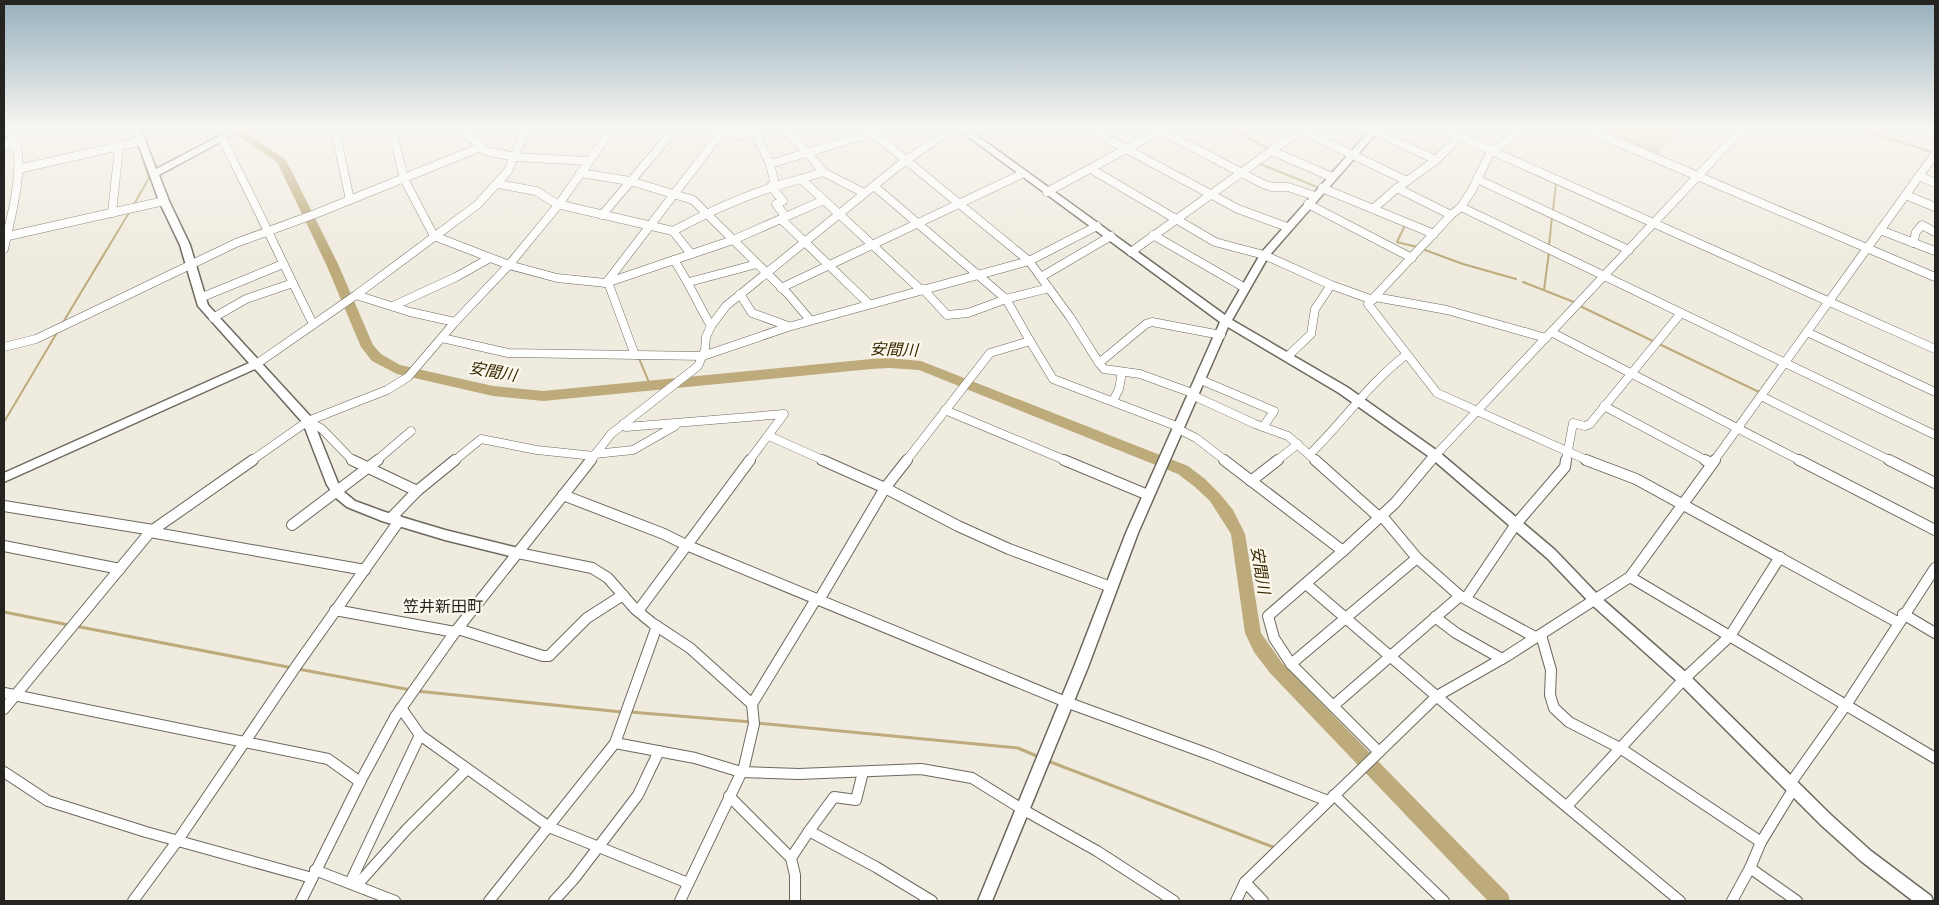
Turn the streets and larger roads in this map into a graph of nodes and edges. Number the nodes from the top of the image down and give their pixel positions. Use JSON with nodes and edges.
{"nodes":[{"id":1,"x":18,"y":171,"type":"edge"},
{"id":2,"x":116,"y":171,"type":"edge"},
{"id":3,"x":158,"y":171,"type":"edge"},
{"id":4,"x":242,"y":171,"type":"edge"},
{"id":5,"x":344,"y":171,"type":"edge"},
{"id":6,"x":402,"y":171,"type":"edge"},
{"id":7,"x":421,"y":171,"type":"edge"},
{"id":8,"x":506,"y":171,"type":"edge"},
{"id":9,"x":639,"y":171,"type":"edge"},
{"id":10,"x":692,"y":171,"type":"edge"},
{"id":11,"x":771,"y":171,"type":"edge"},
{"id":12,"x":892,"y":171,"type":"edge"},
{"id":13,"x":920,"y":171,"type":"edge"},
{"id":14,"x":1018,"y":171,"type":"edge"},
{"id":15,"x":1088,"y":171,"type":"edge"},
{"id":16,"x":1092,"y":171,"type":"edge"},
{"id":17,"x":1167,"y":171,"type":"edge"},
{"id":18,"x":1238,"y":171,"type":"edge"},
{"id":19,"x":1243,"y":171,"type":"edge"},
{"id":20,"x":1319,"y":171,"type":"edge"},
{"id":21,"x":1338,"y":171,"type":"edge"},
{"id":22,"x":1387,"y":171,"type":"edge"},
{"id":23,"x":1420,"y":171,"type":"edge"},
{"id":24,"x":1481,"y":171,"type":"edge"},
{"id":25,"x":1537,"y":171,"type":"edge"},
{"id":26,"x":1684,"y":171,"type":"edge"},
{"id":27,"x":1702,"y":171,"type":"edge"},
{"id":28,"x":1922,"y":171,"type":"edge"},
{"id":29,"x":823,"y":172,"type":"joint"},
{"id":30,"x":580,"y":173,"type":"joint"},
{"id":31,"x":1241,"y":173,"type":"junction"},
{"id":32,"x":153,"y":174,"type":"joint"},
{"id":33,"x":1022,"y":174,"type":"junction"},
{"id":34,"x":1919,"y":176,"type":"junction"},
{"id":35,"x":1332,"y":177,"type":"junction"},
{"id":36,"x":1697,"y":177,"type":"junction"},
{"id":37,"x":404,"y":178,"type":"junction"},
{"id":38,"x":801,"y":179,"type":"junction"},
{"id":39,"x":1477,"y":179,"type":"junction"},
{"id":40,"x":1407,"y":181,"type":"junction"},
{"id":41,"x":630,"y":182,"type":"junction"},
{"id":42,"x":1935,"y":183,"type":"edge"},
{"id":43,"x":498,"y":184,"type":"junction"},
{"id":44,"x":773,"y":185,"type":"junction"},
{"id":45,"x":874,"y":186,"type":"junction"},
{"id":46,"x":1322,"y":188,"type":"junction"},
{"id":47,"x":1397,"y":188,"type":"junction"},
{"id":48,"x":1047,"y":192,"type":"junction"},
{"id":49,"x":675,"y":193,"type":"junction"},
{"id":50,"x":864,"y":193,"type":"junction"},
{"id":51,"x":1210,"y":195,"type":"junction"},
{"id":52,"x":1315,"y":196,"type":"junction"},
{"id":53,"x":1906,"y":196,"type":"junction"},
{"id":54,"x":350,"y":200,"type":"junction"},
{"id":55,"x":824,"y":200,"type":"junction"},
{"id":56,"x":164,"y":201,"type":"junction"},
{"id":57,"x":559,"y":204,"type":"junction"},
{"id":58,"x":959,"y":204,"type":"junction"},
{"id":59,"x":1308,"y":204,"type":"junction"},
{"id":60,"x":1461,"y":207,"type":"junction"},
{"id":61,"x":1935,"y":207,"type":"edge"},
{"id":62,"x":1374,"y":208,"type":"junction"},
{"id":63,"x":112,"y":212,"type":"junction"},
{"id":64,"x":706,"y":213,"type":"junction"},
{"id":65,"x":840,"y":213,"type":"junction"},
{"id":66,"x":602,"y":215,"type":"junction"},
{"id":67,"x":1451,"y":215,"type":"junction"},
{"id":68,"x":784,"y":218,"type":"junction"},
{"id":69,"x":1177,"y":218,"type":"junction"},
{"id":70,"x":918,"y":223,"type":"junction"},
{"id":71,"x":1654,"y":223,"type":"junction"},
{"id":72,"x":651,"y":226,"type":"junction"},
{"id":73,"x":1097,"y":226,"type":"junction"},
{"id":74,"x":1288,"y":226,"type":"junction"},
{"id":75,"x":1880,"y":230,"type":"junction"},
{"id":76,"x":673,"y":231,"type":"junction"},
{"id":77,"x":266,"y":232,"type":"junction"},
{"id":78,"x":1935,"y":232,"type":"edge"},
{"id":79,"x":1434,"y":234,"type":"junction"},
{"id":80,"x":1154,"y":235,"type":"junction"},
{"id":81,"x":434,"y":236,"type":"junction"},
{"id":82,"x":1112,"y":236,"type":"junction"},
{"id":83,"x":5,"y":237,"type":"edge"},
{"id":84,"x":733,"y":240,"type":"junction"},
{"id":85,"x":805,"y":242,"type":"junction"},
{"id":86,"x":1913,"y":243,"type":"junction"},
{"id":87,"x":873,"y":244,"type":"junction"},
{"id":88,"x":1867,"y":248,"type":"junction"},
{"id":89,"x":4,"y":249,"type":"edge"},
{"id":90,"x":1550,"y":250,"type":"joint"},
{"id":91,"x":1630,"y":250,"type":"junction"},
{"id":92,"x":1935,"y":251,"type":"edge"},
{"id":93,"x":1131,"y":252,"type":"junction"},
{"id":94,"x":691,"y":254,"type":"junction"},
{"id":95,"x":1264,"y":255,"type":"junction"},
{"id":96,"x":490,"y":258,"type":"junction"},
{"id":97,"x":1412,"y":258,"type":"junction"},
{"id":98,"x":674,"y":260,"type":"junction"},
{"id":99,"x":1029,"y":261,"type":"junction"},
{"id":100,"x":283,"y":264,"type":"junction"},
{"id":101,"x":757,"y":264,"type":"junction"},
{"id":102,"x":509,"y":265,"type":"junction"},
{"id":103,"x":829,"y":265,"type":"junction"},
{"id":104,"x":190,"y":266,"type":"junction"},
{"id":105,"x":766,"y":274,"type":"junction"},
{"id":106,"x":979,"y":275,"type":"junction"},
{"id":107,"x":1604,"y":276,"type":"junction"},
{"id":108,"x":1041,"y":277,"type":"junction"},
{"id":109,"x":1935,"y":277,"type":"edge"},
{"id":110,"x":689,"y":282,"type":"junction"},
{"id":111,"x":294,"y":283,"type":"junction"},
{"id":112,"x":606,"y":283,"type":"junction"},
{"id":113,"x":1331,"y":285,"type":"junction"},
{"id":114,"x":781,"y":288,"type":"junction"},
{"id":115,"x":1049,"y":288,"type":"junction"},
{"id":116,"x":1246,"y":288,"type":"junction"},
{"id":117,"x":922,"y":290,"type":"junction"},
{"id":118,"x":740,"y":294,"type":"junction"},
{"id":119,"x":356,"y":295,"type":"junction"},
{"id":120,"x":200,"y":298,"type":"junction"},
{"id":121,"x":1006,"y":299,"type":"junction"},
{"id":122,"x":1374,"y":299,"type":"junction"},
{"id":123,"x":1829,"y":302,"type":"junction"},
{"id":124,"x":869,"y":304,"type":"junction"},
{"id":125,"x":393,"y":306,"type":"junction"},
{"id":126,"x":1681,"y":313,"type":"junction"},
{"id":127,"x":214,"y":318,"type":"junction"},
{"id":128,"x":810,"y":320,"type":"junction"},
{"id":129,"x":1226,"y":321,"type":"junction"},
{"id":130,"x":455,"y":322,"type":"junction"},
{"id":131,"x":314,"y":324,"type":"junction"},
{"id":132,"x":711,"y":326,"type":"junction"},
{"id":133,"x":788,"y":326,"type":"junction"},
{"id":134,"x":1807,"y":332,"type":"junction"},
{"id":135,"x":1221,"y":335,"type":"junction"},
{"id":136,"x":1548,"y":335,"type":"junction"},
{"id":137,"x":442,"y":338,"type":"junction"},
{"id":138,"x":1030,"y":341,"type":"junction"},
{"id":139,"x":1934,"y":346,"type":"edge"},
{"id":140,"x":4,"y":347,"type":"edge"},
{"id":141,"x":636,"y":355,"type":"junction"},
{"id":142,"x":1406,"y":355,"type":"junction"},
{"id":143,"x":702,"y":356,"type":"junction"},
{"id":144,"x":1287,"y":357,"type":"junction"},
{"id":145,"x":1785,"y":362,"type":"junction"},
{"id":146,"x":1099,"y":363,"type":"junction"},
{"id":147,"x":255,"y":366,"type":"junction"},
{"id":148,"x":1122,"y":372,"type":"junction"},
{"id":149,"x":1632,"y":373,"type":"junction"},
{"id":150,"x":1201,"y":380,"type":"junction"},
{"id":151,"x":1935,"y":392,"type":"edge"},
{"id":152,"x":1194,"y":395,"type":"junction"},
{"id":153,"x":1761,"y":396,"type":"junction"},
{"id":154,"x":1357,"y":400,"type":"junction"},
{"id":155,"x":1113,"y":401,"type":"junction"},
{"id":156,"x":1604,"y":406,"type":"junction"},
{"id":157,"x":945,"y":410,"type":"junction"},
{"id":158,"x":1477,"y":412,"type":"junction"},
{"id":159,"x":308,"y":422,"type":"junction"},
{"id":160,"x":623,"y":424,"type":"junction"},
{"id":161,"x":678,"y":424,"type":"junction"},
{"id":162,"x":1263,"y":427,"type":"junction"},
{"id":163,"x":1178,"y":428,"type":"junction"},
{"id":164,"x":1738,"y":428,"type":"junction"},
{"id":165,"x":411,"y":431,"type":"dead end"},
{"id":166,"x":1935,"y":435,"type":"edge"},
{"id":167,"x":769,"y":436,"type":"junction"},
{"id":168,"x":1298,"y":444,"type":"junction"},
{"id":169,"x":1568,"y":453,"type":"junction"},
{"id":170,"x":1310,"y":454,"type":"junction"},
{"id":171,"x":594,"y":455,"type":"junction"},
{"id":172,"x":1435,"y":455,"type":"junction"},
{"id":173,"x":1711,"y":463,"type":"junction"},
{"id":174,"x":368,"y":468,"type":"junction"},
{"id":175,"x":4,"y":478,"type":"edge"},
{"id":176,"x":1251,"y":480,"type":"junction"},
{"id":177,"x":1935,"y":483,"type":"edge"},
{"id":178,"x":885,"y":488,"type":"junction"},
{"id":179,"x":337,"y":491,"type":"junction"},
{"id":180,"x":417,"y":491,"type":"junction"},
{"id":181,"x":563,"y":495,"type":"junction"},
{"id":182,"x":1148,"y":495,"type":"junction"},
{"id":183,"x":1682,"y":504,"type":"junction"},
{"id":184,"x":4,"y":506,"type":"edge"},
{"id":185,"x":1381,"y":517,"type":"junction"},
{"id":186,"x":395,"y":520,"type":"junction"},
{"id":187,"x":1516,"y":524,"type":"junction"},
{"id":188,"x":292,"y":525,"type":"dead end"},
{"id":189,"x":1935,"y":530,"type":"edge"},
{"id":190,"x":152,"y":531,"type":"junction"},
{"id":191,"x":686,"y":545,"type":"junction"},
{"id":192,"x":4,"y":546,"type":"edge"},
{"id":193,"x":1343,"y":550,"type":"junction"},
{"id":194,"x":518,"y":552,"type":"junction"},
{"id":195,"x":1417,"y":558,"type":"junction"},
{"id":196,"x":1780,"y":558,"type":"junction"},
{"id":197,"x":1935,"y":568,"type":"edge"},
{"id":198,"x":120,"y":569,"type":"junction"},
{"id":199,"x":365,"y":570,"type":"junction"},
{"id":200,"x":1630,"y":577,"type":"junction"},
{"id":201,"x":1306,"y":584,"type":"junction"},
{"id":202,"x":1111,"y":587,"type":"junction"},
{"id":203,"x":623,"y":595,"type":"junction"},
{"id":204,"x":1463,"y":597,"type":"junction"},
{"id":205,"x":817,"y":600,"type":"junction"},
{"id":206,"x":1596,"y":601,"type":"junction"},
{"id":207,"x":336,"y":610,"type":"junction"},
{"id":208,"x":638,"y":611,"type":"junction"},
{"id":209,"x":1346,"y":618,"type":"junction"},
{"id":210,"x":1435,"y":618,"type":"junction"},
{"id":211,"x":1901,"y":618,"type":"junction"},
{"id":212,"x":657,"y":626,"type":"junction"},
{"id":213,"x":457,"y":631,"type":"junction"},
{"id":214,"x":1935,"y":633,"type":"edge"},
{"id":215,"x":1538,"y":636,"type":"junction"},
{"id":216,"x":1730,"y":636,"type":"junction"},
{"id":217,"x":1390,"y":656,"type":"junction"},
{"id":218,"x":1502,"y":659,"type":"junction"},
{"id":219,"x":1292,"y":664,"type":"junction"},
{"id":220,"x":1684,"y":679,"type":"junction"},
{"id":221,"x":4,"y":693,"type":"edge"},
{"id":222,"x":16,"y":696,"type":"junction"},
{"id":223,"x":1437,"y":696,"type":"junction"},
{"id":224,"x":1066,"y":702,"type":"junction"},
{"id":225,"x":752,"y":704,"type":"junction"},
{"id":226,"x":1334,"y":706,"type":"junction"},
{"id":227,"x":1847,"y":706,"type":"junction"},
{"id":228,"x":401,"y":708,"type":"junction"},
{"id":229,"x":4,"y":709,"type":"edge"},
{"id":230,"x":420,"y":735,"type":"junction"},
{"id":231,"x":244,"y":743,"type":"junction"},
{"id":232,"x":615,"y":743,"type":"junction"},
{"id":233,"x":1620,"y":748,"type":"junction"},
{"id":234,"x":658,"y":751,"type":"junction"},
{"id":235,"x":1379,"y":752,"type":"junction"},
{"id":236,"x":1935,"y":758,"type":"edge"},
{"id":237,"x":1366,"y":763,"type":"joint"},
{"id":238,"x":467,"y":769,"type":"junction"},
{"id":239,"x":4,"y":772,"type":"edge"},
{"id":240,"x":741,"y":772,"type":"junction"},
{"id":241,"x":863,"y":772,"type":"junction"},
{"id":242,"x":360,"y":782,"type":"junction"},
{"id":243,"x":1792,"y":786,"type":"junction"},
{"id":244,"x":729,"y":796,"type":"junction"},
{"id":245,"x":1331,"y":798,"type":"junction"},
{"id":246,"x":1567,"y":806,"type":"junction"},
{"id":247,"x":1022,"y":809,"type":"junction"},
{"id":248,"x":549,"y":827,"type":"junction"},
{"id":249,"x":809,"y":831,"type":"junction"},
{"id":250,"x":178,"y":840,"type":"junction"},
{"id":251,"x":1761,"y":842,"type":"junction"},
{"id":252,"x":598,"y":847,"type":"junction"},
{"id":253,"x":791,"y":858,"type":"junction"},
{"id":254,"x":1750,"y":868,"type":"junction"},
{"id":255,"x":314,"y":874,"type":"junction"},
{"id":256,"x":1245,"y":882,"type":"junction"},
{"id":257,"x":688,"y":883,"type":"junction"},
{"id":258,"x":354,"y":884,"type":"junction"},
{"id":259,"x":134,"y":901,"type":"edge"},
{"id":260,"x":301,"y":901,"type":"edge"},
{"id":261,"x":395,"y":901,"type":"edge"},
{"id":262,"x":489,"y":901,"type":"edge"},
{"id":263,"x":554,"y":901,"type":"edge"},
{"id":264,"x":680,"y":901,"type":"edge"},
{"id":265,"x":795,"y":901,"type":"edge"},
{"id":266,"x":932,"y":901,"type":"edge"},
{"id":267,"x":985,"y":901,"type":"edge"},
{"id":268,"x":1174,"y":901,"type":"edge"},
{"id":269,"x":1236,"y":901,"type":"edge"},
{"id":270,"x":1263,"y":901,"type":"edge"},
{"id":271,"x":1444,"y":901,"type":"edge"},
{"id":272,"x":1680,"y":901,"type":"edge"},
{"id":273,"x":1732,"y":901,"type":"edge"},
{"id":274,"x":1796,"y":901,"type":"edge"},
{"id":275,"x":1926,"y":901,"type":"edge"}],
"edges":[{"from":1,"to":83,"type":"street"},
{"from":2,"to":63,"type":"street"},
{"from":3,"to":32,"type":"street"},
{"from":4,"to":77,"type":"street"},
{"from":5,"to":54,"type":"street"},
{"from":6,"to":37,"type":"street"},
{"from":7,"to":37,"type":"street"},
{"from":8,"to":43,"type":"street"},
{"from":9,"to":41,"type":"street"},
{"from":10,"to":49,"type":"street"},
{"from":11,"to":44,"type":"street"},
{"from":12,"to":45,"type":"street"},
{"from":13,"to":58,"type":"street"},
{"from":14,"to":33,"type":"street"},
{"from":15,"to":48,"type":"street"},
{"from":16,"to":69,"type":"street"},
{"from":17,"to":51,"type":"street"},
{"from":18,"to":31,"type":"street"},
{"from":19,"to":31,"type":"street"},
{"from":20,"to":35,"type":"street"},
{"from":21,"to":35,"type":"street"},
{"from":22,"to":40,"type":"street"},
{"from":23,"to":40,"type":"street"},
{"from":24,"to":39,"type":"street"},
{"from":25,"to":71,"type":"street"},
{"from":26,"to":36,"type":"street"},
{"from":27,"to":36,"type":"street"},
{"from":28,"to":34,"type":"street"},
{"from":29,"to":38,"type":"street"},
{"from":29,"to":50,"type":"street"},
{"from":30,"to":41,"type":"street"},
{"from":30,"to":57,"type":"street"},
{"from":31,"to":51,"type":"street"},
{"from":31,"to":52,"type":"street"},
{"from":32,"to":56,"type":"street"},
{"from":33,"to":48,"type":"street"},
{"from":33,"to":58,"type":"street"},
{"from":34,"to":42,"type":"street"},
{"from":34,"to":53,"type":"street"},
{"from":35,"to":46,"type":"street"},
{"from":36,"to":71,"type":"street"},
{"from":36,"to":88,"type":"street"},
{"from":37,"to":54,"type":"street"},
{"from":37,"to":81,"type":"street"},
{"from":38,"to":44,"type":"street"},
{"from":38,"to":55,"type":"street"},
{"from":39,"to":60,"type":"street"},
{"from":39,"to":91,"type":"street"},
{"from":40,"to":47,"type":"street"},
{"from":41,"to":49,"type":"street"},
{"from":41,"to":66,"type":"street"},
{"from":43,"to":57,"type":"street"},
{"from":43,"to":81,"type":"street"},
{"from":44,"to":64,"type":"street"},
{"from":44,"to":68,"type":"street"},
{"from":45,"to":50,"type":"street"},
{"from":45,"to":70,"type":"street"},
{"from":46,"to":52,"type":"street"},
{"from":46,"to":62,"type":"street"},
{"from":47,"to":62,"type":"street"},
{"from":47,"to":67,"type":"street"},
{"from":48,"to":73,"type":"street"},
{"from":49,"to":64,"type":"street"},
{"from":49,"to":72,"type":"street"},
{"from":50,"to":65,"type":"street"},
{"from":51,"to":69,"type":"street"},
{"from":51,"to":74,"type":"street"},
{"from":52,"to":59,"type":"street"},
{"from":53,"to":61,"type":"street"},
{"from":53,"to":75,"type":"street"},
{"from":54,"to":77,"type":"street"},
{"from":55,"to":65,"type":"street"},
{"from":55,"to":68,"type":"street"},
{"from":56,"to":63,"type":"street"},
{"from":56,"to":104,"type":"street"},
{"from":57,"to":66,"type":"street"},
{"from":57,"to":102,"type":"street"},
{"from":58,"to":70,"type":"street"},
{"from":58,"to":99,"type":"street"},
{"from":59,"to":74,"type":"street"},
{"from":59,"to":97,"type":"street"},
{"from":60,"to":67,"type":"street"},
{"from":60,"to":90,"type":"street"},
{"from":62,"to":79,"type":"street"},
{"from":63,"to":83,"type":"street"},
{"from":64,"to":76,"type":"street"},
{"from":64,"to":84,"type":"street"},
{"from":65,"to":85,"type":"street"},
{"from":65,"to":87,"type":"street"},
{"from":66,"to":72,"type":"street"},
{"from":67,"to":79,"type":"street"},
{"from":68,"to":84,"type":"street"},
{"from":68,"to":85,"type":"street"},
{"from":69,"to":80,"type":"street"},
{"from":69,"to":95,"type":"street"},
{"from":70,"to":87,"type":"street"},
{"from":70,"to":106,"type":"street"},
{"from":71,"to":91,"type":"street"},
{"from":71,"to":123,"type":"street"},
{"from":72,"to":76,"type":"street"},
{"from":72,"to":112,"type":"street"},
{"from":73,"to":82,"type":"street"},
{"from":73,"to":99,"type":"street"},
{"from":74,"to":95,"type":"street"},
{"from":75,"to":86,"type":"street"},
{"from":75,"to":88,"type":"street"},
{"from":76,"to":94,"type":"street"},
{"from":77,"to":100,"type":"street"},
{"from":77,"to":104,"type":"street"},
{"from":78,"to":86,"type":"street"},
{"from":79,"to":97,"type":"street"},
{"from":80,"to":93,"type":"street"},
{"from":80,"to":116,"type":"street"},
{"from":81,"to":96,"type":"street"},
{"from":81,"to":119,"type":"street"},
{"from":82,"to":93,"type":"street"},
{"from":82,"to":108,"type":"street"},
{"from":83,"to":89,"type":"street"},
{"from":84,"to":94,"type":"street"},
{"from":84,"to":101,"type":"street"},
{"from":85,"to":103,"type":"street"},
{"from":85,"to":105,"type":"street"},
{"from":86,"to":92,"type":"street"},
{"from":87,"to":103,"type":"street"},
{"from":87,"to":117,"type":"street"},
{"from":88,"to":109,"type":"street"},
{"from":88,"to":123,"type":"street"},
{"from":90,"to":107,"type":"street"},
{"from":91,"to":107,"type":"street"},
{"from":93,"to":129,"type":"street"},
{"from":94,"to":98,"type":"street"},
{"from":95,"to":113,"type":"street"},
{"from":95,"to":116,"type":"street"},
{"from":96,"to":102,"type":"street"},
{"from":96,"to":125,"type":"street"},
{"from":97,"to":122,"type":"street"},
{"from":98,"to":110,"type":"street"},
{"from":98,"to":112,"type":"street"},
{"from":99,"to":106,"type":"street"},
{"from":99,"to":108,"type":"street"},
{"from":100,"to":111,"type":"street"},
{"from":100,"to":120,"type":"street"},
{"from":101,"to":105,"type":"street"},
{"from":101,"to":110,"type":"street"},
{"from":102,"to":112,"type":"street"},
{"from":102,"to":130,"type":"street"},
{"from":103,"to":114,"type":"street"},
{"from":103,"to":124,"type":"street"},
{"from":104,"to":120,"type":"street"},
{"from":104,"to":140,"type":"street"},
{"from":105,"to":114,"type":"street"},
{"from":105,"to":118,"type":"street"},
{"from":106,"to":117,"type":"street"},
{"from":106,"to":121,"type":"street"},
{"from":107,"to":126,"type":"street"},
{"from":107,"to":136,"type":"street"},
{"from":108,"to":115,"type":"street"},
{"from":110,"to":132,"type":"street"},
{"from":111,"to":127,"type":"street"},
{"from":111,"to":131,"type":"street"},
{"from":112,"to":141,"type":"street"},
{"from":113,"to":122,"type":"street"},
{"from":113,"to":144,"type":"street"},
{"from":114,"to":128,"type":"street"},
{"from":115,"to":121,"type":"street"},
{"from":115,"to":146,"type":"street"},
{"from":116,"to":129,"type":"street"},
{"from":117,"to":121,"type":"street"},
{"from":117,"to":124,"type":"street"},
{"from":118,"to":132,"type":"street"},
{"from":118,"to":133,"type":"street"},
{"from":119,"to":125,"type":"street"},
{"from":119,"to":131,"type":"street"},
{"from":120,"to":127,"type":"street"},
{"from":121,"to":138,"type":"street"},
{"from":122,"to":136,"type":"street"},
{"from":122,"to":142,"type":"street"},
{"from":123,"to":134,"type":"street"},
{"from":123,"to":139,"type":"street"},
{"from":124,"to":128,"type":"street"},
{"from":125,"to":130,"type":"street"},
{"from":126,"to":145,"type":"street"},
{"from":126,"to":149,"type":"street"},
{"from":127,"to":147,"type":"street"},
{"from":128,"to":133,"type":"street"},
{"from":129,"to":135,"type":"street"},
{"from":129,"to":144,"type":"street"},
{"from":130,"to":137,"type":"street"},
{"from":131,"to":147,"type":"street"},
{"from":132,"to":143,"type":"street"},
{"from":133,"to":143,"type":"street"},
{"from":134,"to":145,"type":"street"},
{"from":134,"to":151,"type":"street"},
{"from":135,"to":146,"type":"street"},
{"from":135,"to":150,"type":"street"},
{"from":136,"to":149,"type":"street"},
{"from":136,"to":158,"type":"street"},
{"from":137,"to":141,"type":"street"},
{"from":137,"to":159,"type":"street"},
{"from":138,"to":155,"type":"street"},
{"from":138,"to":157,"type":"street"},
{"from":141,"to":143,"type":"street"},
{"from":142,"to":154,"type":"street"},
{"from":142,"to":158,"type":"street"},
{"from":143,"to":160,"type":"street"},
{"from":144,"to":154,"type":"street"},
{"from":145,"to":153,"type":"street"},
{"from":145,"to":166,"type":"street"},
{"from":146,"to":148,"type":"street"},
{"from":147,"to":159,"type":"street"},
{"from":147,"to":175,"type":"street"},
{"from":148,"to":152,"type":"street"},
{"from":148,"to":155,"type":"street"},
{"from":149,"to":156,"type":"street"},
{"from":149,"to":164,"type":"street"},
{"from":150,"to":152,"type":"street"},
{"from":150,"to":162,"type":"street"},
{"from":152,"to":162,"type":"street"},
{"from":152,"to":163,"type":"street"},
{"from":153,"to":164,"type":"street"},
{"from":153,"to":177,"type":"street"},
{"from":154,"to":170,"type":"street"},
{"from":154,"to":172,"type":"street"},
{"from":155,"to":163,"type":"street"},
{"from":156,"to":169,"type":"street"},
{"from":156,"to":173,"type":"street"},
{"from":157,"to":178,"type":"street"},
{"from":157,"to":182,"type":"street"},
{"from":158,"to":169,"type":"street"},
{"from":158,"to":172,"type":"street"},
{"from":159,"to":174,"type":"street"},
{"from":159,"to":179,"type":"street"},
{"from":159,"to":190,"type":"street"},
{"from":160,"to":161,"type":"street"},
{"from":160,"to":171,"type":"street"},
{"from":161,"to":167,"type":"street"},
{"from":161,"to":171,"type":"street"},
{"from":162,"to":168,"type":"street"},
{"from":163,"to":176,"type":"street"},
{"from":163,"to":182,"type":"street"},
{"from":164,"to":173,"type":"street"},
{"from":164,"to":189,"type":"street"},
{"from":165,"to":174,"type":"street"},
{"from":167,"to":178,"type":"street"},
{"from":167,"to":191,"type":"street"},
{"from":168,"to":170,"type":"street"},
{"from":168,"to":176,"type":"street"},
{"from":169,"to":183,"type":"street"},
{"from":169,"to":187,"type":"street"},
{"from":170,"to":185,"type":"street"},
{"from":171,"to":180,"type":"street"},
{"from":171,"to":181,"type":"street"},
{"from":172,"to":185,"type":"street"},
{"from":172,"to":187,"type":"street"},
{"from":173,"to":183,"type":"street"},
{"from":174,"to":179,"type":"street"},
{"from":174,"to":180,"type":"street"},
{"from":176,"to":193,"type":"street"},
{"from":178,"to":202,"type":"street"},
{"from":178,"to":205,"type":"street"},
{"from":179,"to":186,"type":"street"},
{"from":179,"to":188,"type":"street"},
{"from":180,"to":186,"type":"street"},
{"from":181,"to":191,"type":"street"},
{"from":181,"to":194,"type":"street"},
{"from":182,"to":202,"type":"street"},
{"from":183,"to":196,"type":"street"},
{"from":183,"to":200,"type":"street"},
{"from":184,"to":190,"type":"street"},
{"from":185,"to":193,"type":"street"},
{"from":185,"to":195,"type":"street"},
{"from":186,"to":194,"type":"street"},
{"from":186,"to":199,"type":"street"},
{"from":187,"to":204,"type":"street"},
{"from":187,"to":206,"type":"street"},
{"from":190,"to":198,"type":"street"},
{"from":190,"to":199,"type":"street"},
{"from":191,"to":205,"type":"street"},
{"from":191,"to":208,"type":"street"},
{"from":192,"to":198,"type":"street"},
{"from":193,"to":201,"type":"street"},
{"from":194,"to":203,"type":"street"},
{"from":194,"to":213,"type":"street"},
{"from":195,"to":204,"type":"street"},
{"from":195,"to":209,"type":"street"},
{"from":196,"to":211,"type":"street"},
{"from":196,"to":216,"type":"street"},
{"from":197,"to":211,"type":"street"},
{"from":198,"to":222,"type":"street"},
{"from":199,"to":207,"type":"street"},
{"from":200,"to":206,"type":"street"},
{"from":200,"to":216,"type":"street"},
{"from":201,"to":209,"type":"street"},
{"from":201,"to":219,"type":"street"},
{"from":202,"to":224,"type":"street"},
{"from":203,"to":208,"type":"street"},
{"from":203,"to":213,"type":"street"},
{"from":204,"to":210,"type":"street"},
{"from":204,"to":215,"type":"street"},
{"from":205,"to":224,"type":"street"},
{"from":205,"to":225,"type":"street"},
{"from":206,"to":215,"type":"street"},
{"from":206,"to":220,"type":"street"},
{"from":207,"to":213,"type":"street"},
{"from":207,"to":231,"type":"street"},
{"from":208,"to":212,"type":"street"},
{"from":209,"to":217,"type":"street"},
{"from":209,"to":219,"type":"street"},
{"from":210,"to":217,"type":"street"},
{"from":210,"to":218,"type":"street"},
{"from":211,"to":214,"type":"street"},
{"from":211,"to":227,"type":"street"},
{"from":212,"to":225,"type":"street"},
{"from":212,"to":232,"type":"street"},
{"from":213,"to":228,"type":"street"},
{"from":215,"to":218,"type":"street"},
{"from":215,"to":233,"type":"street"},
{"from":216,"to":220,"type":"street"},
{"from":216,"to":227,"type":"street"},
{"from":217,"to":223,"type":"street"},
{"from":217,"to":226,"type":"street"},
{"from":218,"to":223,"type":"street"},
{"from":219,"to":226,"type":"street"},
{"from":220,"to":233,"type":"street"},
{"from":220,"to":243,"type":"street"},
{"from":221,"to":222,"type":"street"},
{"from":222,"to":229,"type":"street"},
{"from":222,"to":231,"type":"street"},
{"from":223,"to":235,"type":"street"},
{"from":223,"to":246,"type":"street"},
{"from":224,"to":245,"type":"street"},
{"from":224,"to":247,"type":"street"},
{"from":225,"to":240,"type":"street"},
{"from":226,"to":235,"type":"street"},
{"from":227,"to":236,"type":"street"},
{"from":227,"to":243,"type":"street"},
{"from":228,"to":230,"type":"street"},
{"from":228,"to":242,"type":"street"},
{"from":230,"to":238,"type":"street"},
{"from":230,"to":258,"type":"street"},
{"from":231,"to":242,"type":"street"},
{"from":231,"to":250,"type":"street"},
{"from":232,"to":234,"type":"street"},
{"from":232,"to":248,"type":"street"},
{"from":233,"to":246,"type":"street"},
{"from":233,"to":251,"type":"street"},
{"from":234,"to":240,"type":"street"},
{"from":234,"to":252,"type":"street"},
{"from":235,"to":237,"type":"street"},
{"from":237,"to":245,"type":"street"},
{"from":238,"to":248,"type":"street"},
{"from":238,"to":258,"type":"street"},
{"from":239,"to":250,"type":"street"},
{"from":240,"to":241,"type":"street"},
{"from":240,"to":244,"type":"street"},
{"from":241,"to":247,"type":"street"},
{"from":241,"to":249,"type":"street"},
{"from":242,"to":255,"type":"street"},
{"from":243,"to":251,"type":"street"},
{"from":243,"to":275,"type":"street"},
{"from":244,"to":253,"type":"street"},
{"from":244,"to":257,"type":"street"},
{"from":245,"to":256,"type":"street"},
{"from":245,"to":271,"type":"street"},
{"from":246,"to":272,"type":"street"},
{"from":247,"to":267,"type":"street"},
{"from":247,"to":268,"type":"street"},
{"from":248,"to":252,"type":"street"},
{"from":248,"to":262,"type":"street"},
{"from":249,"to":253,"type":"street"},
{"from":249,"to":266,"type":"street"},
{"from":250,"to":255,"type":"street"},
{"from":250,"to":259,"type":"street"},
{"from":251,"to":254,"type":"street"},
{"from":252,"to":257,"type":"street"},
{"from":252,"to":263,"type":"street"},
{"from":253,"to":265,"type":"street"},
{"from":254,"to":273,"type":"street"},
{"from":254,"to":274,"type":"street"},
{"from":255,"to":258,"type":"street"},
{"from":255,"to":260,"type":"street"},
{"from":256,"to":269,"type":"street"},
{"from":256,"to":270,"type":"street"},
{"from":257,"to":264,"type":"street"},
{"from":258,"to":261,"type":"street"}]}
